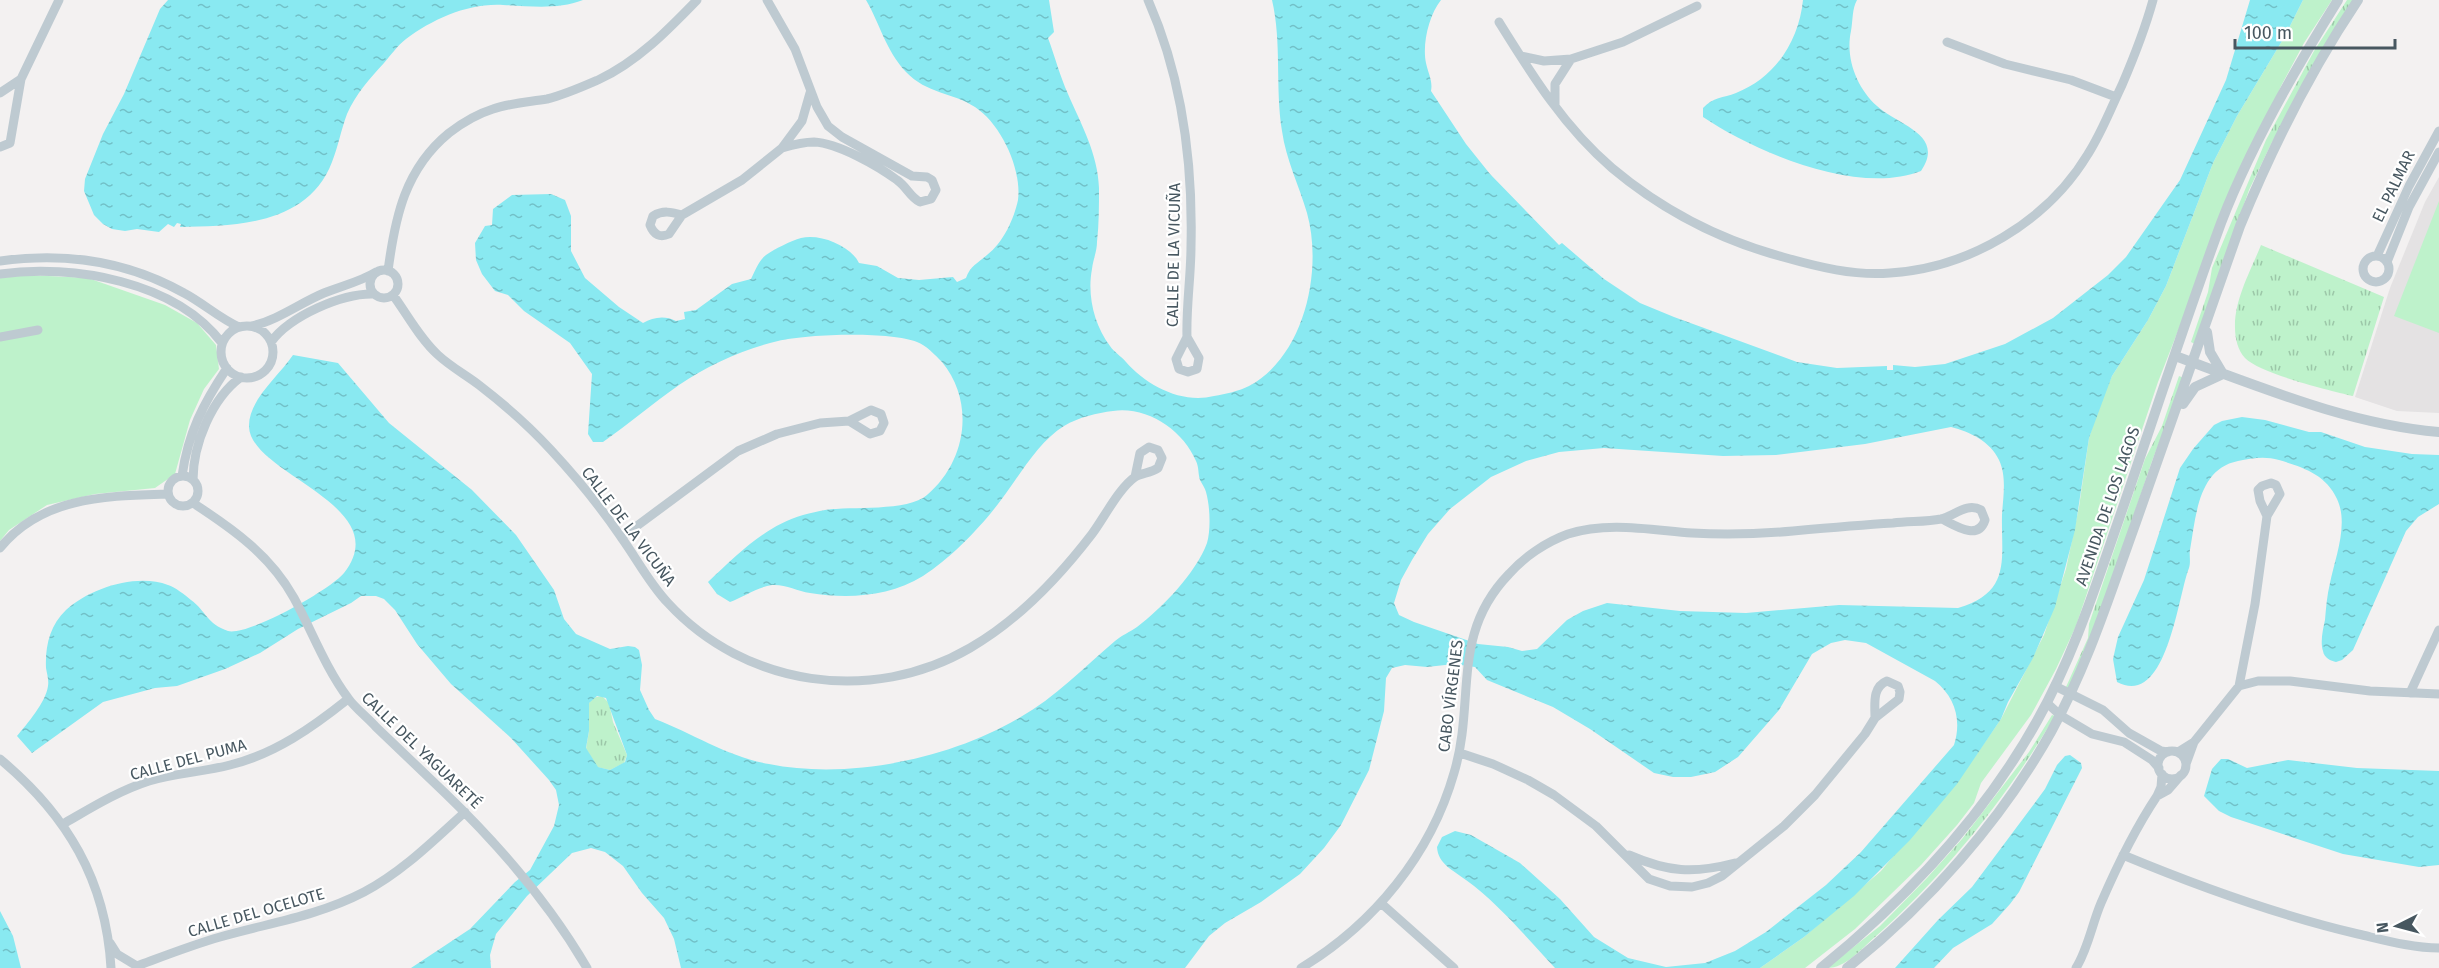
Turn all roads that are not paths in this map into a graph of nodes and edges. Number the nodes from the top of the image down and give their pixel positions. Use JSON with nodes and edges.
{"nodes":[{"id":1,"x":59,"y":0,"type":"edge"},
{"id":2,"x":697,"y":0,"type":"edge"},
{"id":3,"x":768,"y":0,"type":"edge"},
{"id":4,"x":1148,"y":0,"type":"edge"},
{"id":5,"x":2153,"y":0,"type":"edge"},
{"id":6,"x":2338,"y":0,"type":"edge"},
{"id":7,"x":2358,"y":0,"type":"edge"},
{"id":8,"x":1697,"y":6,"type":"dead end"},
{"id":9,"x":1499,"y":22,"type":"dead end"},
{"id":10,"x":1947,"y":42,"type":"dead end"},
{"id":11,"x":1521,"y":56,"type":"junction"},
{"id":12,"x":1572,"y":59,"type":"junction"},
{"id":13,"x":21,"y":80,"type":"junction"},
{"id":14,"x":810,"y":88,"type":"junction"},
{"id":15,"x":0,"y":93,"type":"edge"},
{"id":16,"x":2116,"y":97,"type":"junction"},
{"id":17,"x":1555,"y":108,"type":"junction"},
{"id":18,"x":828,"y":126,"type":"junction"},
{"id":19,"x":2439,"y":131,"type":"edge"},
{"id":20,"x":822,"y":143,"type":"junction"},
{"id":21,"x":0,"y":147,"type":"edge"},
{"id":22,"x":782,"y":148,"type":"junction"},
{"id":23,"x":2439,"y":152,"type":"edge"},
{"id":24,"x":912,"y":176,"type":"junction"},
{"id":25,"x":906,"y":188,"type":"junction"},
{"id":26,"x":682,"y":214,"type":"dead end"},
{"id":27,"x":2377,"y":256,"type":"junction"},
{"id":28,"x":0,"y":261,"type":"edge"},
{"id":29,"x":2387,"y":262,"type":"junction"},
{"id":30,"x":388,"y":271,"type":"junction"},
{"id":31,"x":376,"y":272,"type":"junction"},
{"id":32,"x":0,"y":274,"type":"edge"},
{"id":33,"x":374,"y":294,"type":"junction"},
{"id":34,"x":393,"y":295,"type":"junction"},
{"id":35,"x":2211,"y":309,"type":"junction"},
{"id":36,"x":252,"y":326,"type":"junction"},
{"id":37,"x":239,"y":327,"type":"junction"},
{"id":38,"x":38,"y":330,"type":"dead end"},
{"id":39,"x":1187,"y":337,"type":"dead end"},
{"id":40,"x":0,"y":338,"type":"edge"},
{"id":41,"x":271,"y":342,"type":"junction"},
{"id":42,"x":222,"y":343,"type":"junction"},
{"id":43,"x":2175,"y":357,"type":"junction"},
{"id":44,"x":2193,"y":363,"type":"junction"},
{"id":45,"x":227,"y":369,"type":"junction"},
{"id":46,"x":2223,"y":374,"type":"junction"},
{"id":47,"x":241,"y":377,"type":"junction"},
{"id":48,"x":849,"y":422,"type":"dead end"},
{"id":49,"x":2439,"y":432,"type":"edge"},
{"id":50,"x":2168,"y":434,"type":"junction"},
{"id":51,"x":182,"y":476,"type":"junction"},
{"id":52,"x":1135,"y":477,"type":"dead end"},
{"id":53,"x":193,"y":480,"type":"junction"},
{"id":54,"x":168,"y":494,"type":"junction"},
{"id":55,"x":193,"y":503,"type":"junction"},
{"id":56,"x":2267,"y":516,"type":"dead end"},
{"id":57,"x":1942,"y":519,"type":"dead end"},
{"id":58,"x":622,"y":537,"type":"junction"},
{"id":59,"x":0,"y":548,"type":"edge"},
{"id":60,"x":2439,"y":630,"type":"edge"},
{"id":61,"x":2055,"y":686,"type":"junction"},
{"id":62,"x":2240,"y":686,"type":"junction"},
{"id":63,"x":2410,"y":693,"type":"junction"},
{"id":64,"x":2071,"y":694,"type":"junction"},
{"id":65,"x":2439,"y":694,"type":"edge"},
{"id":66,"x":348,"y":699,"type":"junction"},
{"id":67,"x":2047,"y":704,"type":"junction"},
{"id":68,"x":2060,"y":715,"type":"junction"},
{"id":69,"x":1875,"y":718,"type":"dead end"},
{"id":70,"x":2194,"y":742,"type":"junction"},
{"id":71,"x":2173,"y":752,"type":"junction"},
{"id":72,"x":1460,"y":753,"type":"junction"},
{"id":73,"x":0,"y":759,"type":"edge"},
{"id":74,"x":2184,"y":770,"type":"junction"},
{"id":75,"x":2161,"y":771,"type":"junction"},
{"id":76,"x":2157,"y":796,"type":"junction"},
{"id":77,"x":465,"y":812,"type":"junction"},
{"id":78,"x":63,"y":824,"type":"junction"},
{"id":79,"x":1627,"y":854,"type":"junction"},
{"id":80,"x":2123,"y":855,"type":"junction"},
{"id":81,"x":1736,"y":862,"type":"junction"},
{"id":82,"x":1382,"y":904,"type":"junction"},
{"id":83,"x":110,"y":942,"type":"junction"},
{"id":84,"x":2439,"y":948,"type":"edge"},
{"id":85,"x":122,"y":957,"type":"junction"},
{"id":86,"x":111,"y":967,"type":"edge"},
{"id":87,"x":138,"y":967,"type":"edge"},
{"id":88,"x":587,"y":968,"type":"edge"},
{"id":89,"x":1301,"y":968,"type":"edge"},
{"id":90,"x":1454,"y":968,"type":"edge"},
{"id":91,"x":1821,"y":968,"type":"edge"},
{"id":92,"x":1847,"y":968,"type":"edge"},
{"id":93,"x":2077,"y":968,"type":"edge"}],
"edges":[{"from":1,"to":13,"type":"street"},
{"from":2,"to":30,"type":"street"},
{"from":3,"to":14,"type":"street"},
{"from":4,"to":39,"type":"street","name":"CALLE DE LA VICUÑA"},
{"from":5,"to":16,"type":"street"},
{"from":6,"to":43,"type":"street","name":"AVENIDA DE LOS LAGOS"},
{"from":7,"to":35,"type":"street","name":"AVENIDA DE LOS LAGOS"},
{"from":8,"to":12,"type":"street"},
{"from":9,"to":11,"type":"street"},
{"from":10,"to":16,"type":"street"},
{"from":11,"to":12,"type":"street"},
{"from":11,"to":17,"type":"street"},
{"from":12,"to":17,"type":"street"},
{"from":13,"to":15,"type":"street"},
{"from":13,"to":21,"type":"street"},
{"from":14,"to":18,"type":"street"},
{"from":14,"to":22,"type":"street"},
{"from":16,"to":17,"type":"street"},
{"from":18,"to":20,"type":"street"},
{"from":18,"to":24,"type":"street"},
{"from":19,"to":27,"type":"street","name":"EL PALMAR"},
{"from":20,"to":22,"type":"street"},
{"from":20,"to":25,"type":"street"},
{"from":22,"to":26,"type":"street"},
{"from":23,"to":29,"type":"street","name":"EL PALMAR"},
{"from":24,"to":25,"type":"street"},
{"from":24,"to":25,"type":"street"},
{"from":27,"to":29,"type":"street"},
{"from":27,"to":29,"type":"street","name":"EL PALMAR"},
{"from":28,"to":37,"type":"street"},
{"from":30,"to":31,"type":"street"},
{"from":30,"to":34,"type":"street"},
{"from":31,"to":33,"type":"street"},
{"from":31,"to":36,"type":"street"},
{"from":32,"to":42,"type":"street"},
{"from":33,"to":34,"type":"street"},
{"from":33,"to":41,"type":"street"},
{"from":34,"to":58,"type":"street","name":"CALLE DE LA VICUÑA"},
{"from":35,"to":44,"type":"street","name":"AVENIDA DE LOS LAGOS"},
{"from":35,"to":46,"type":"street"},
{"from":36,"to":37,"type":"street"},
{"from":36,"to":41,"type":"street"},
{"from":37,"to":42,"type":"street"},
{"from":38,"to":40,"type":"street"},
{"from":41,"to":47,"type":"street"},
{"from":42,"to":45,"type":"street"},
{"from":43,"to":44,"type":"street"},
{"from":43,"to":61,"type":"street","name":"AVENIDA DE LOS LAGOS"},
{"from":44,"to":46,"type":"street"},
{"from":44,"to":50,"type":"street","name":"AVENIDA DE LOS LAGOS"},
{"from":45,"to":47,"type":"street"},
{"from":45,"to":51,"type":"street"},
{"from":46,"to":49,"type":"street"},
{"from":46,"to":50,"type":"street"},
{"from":47,"to":53,"type":"street"},
{"from":48,"to":58,"type":"street"},
{"from":50,"to":64,"type":"street","name":"AVENIDA DE LOS LAGOS"},
{"from":51,"to":53,"type":"street"},
{"from":51,"to":54,"type":"street"},
{"from":52,"to":58,"type":"street","name":"CALLE DE LA VICUÑA"},
{"from":53,"to":55,"type":"street"},
{"from":54,"to":55,"type":"street"},
{"from":54,"to":59,"type":"street"},
{"from":55,"to":66,"type":"street","name":"CALLE DEL YAGUARETÉ"},
{"from":56,"to":62,"type":"street"},
{"from":57,"to":72,"type":"street","name":"CABO VÍRGENES"},
{"from":60,"to":63,"type":"street"},
{"from":61,"to":64,"type":"street"},
{"from":61,"to":67,"type":"street","name":"AVENIDA DE LOS LAGOS"},
{"from":62,"to":63,"type":"street"},
{"from":62,"to":70,"type":"street"},
{"from":63,"to":65,"type":"street"},
{"from":64,"to":68,"type":"street","name":"AVENIDA DE LOS LAGOS"},
{"from":64,"to":71,"type":"street"},
{"from":66,"to":77,"type":"street","name":"CALLE DEL YAGUARETÉ"},
{"from":66,"to":78,"type":"street","name":"CALLE DEL PUMA"},
{"from":67,"to":68,"type":"street"},
{"from":67,"to":91,"type":"street","name":"AVENIDA DE LOS LAGOS"},
{"from":68,"to":75,"type":"street"},
{"from":68,"to":92,"type":"street","name":"AVENIDA DE LOS LAGOS"},
{"from":69,"to":81,"type":"street"},
{"from":70,"to":71,"type":"street"},
{"from":70,"to":74,"type":"street"},
{"from":71,"to":74,"type":"street"},
{"from":71,"to":75,"type":"street"},
{"from":72,"to":79,"type":"street"},
{"from":72,"to":82,"type":"street","name":"CABO VÍRGENES"},
{"from":73,"to":78,"type":"street"},
{"from":74,"to":75,"type":"street"},
{"from":74,"to":76,"type":"street"},
{"from":75,"to":76,"type":"street"},
{"from":76,"to":80,"type":"street"},
{"from":77,"to":87,"type":"street","name":"CALLE DEL OCELOTE"},
{"from":77,"to":88,"type":"street","name":"CALLE DEL YAGUARETÉ"},
{"from":78,"to":83,"type":"street"},
{"from":79,"to":81,"type":"street"},
{"from":79,"to":81,"type":"street"},
{"from":80,"to":84,"type":"street"},
{"from":80,"to":93,"type":"street"},
{"from":82,"to":89,"type":"street","name":"CABO VÍRGENES"},
{"from":82,"to":90,"type":"street"},
{"from":83,"to":85,"type":"street","name":"CALLE DEL OCELOTE"},
{"from":83,"to":86,"type":"street"},
{"from":85,"to":86,"type":"street"},
{"from":85,"to":87,"type":"street","name":"CALLE DEL OCELOTE"}]}
